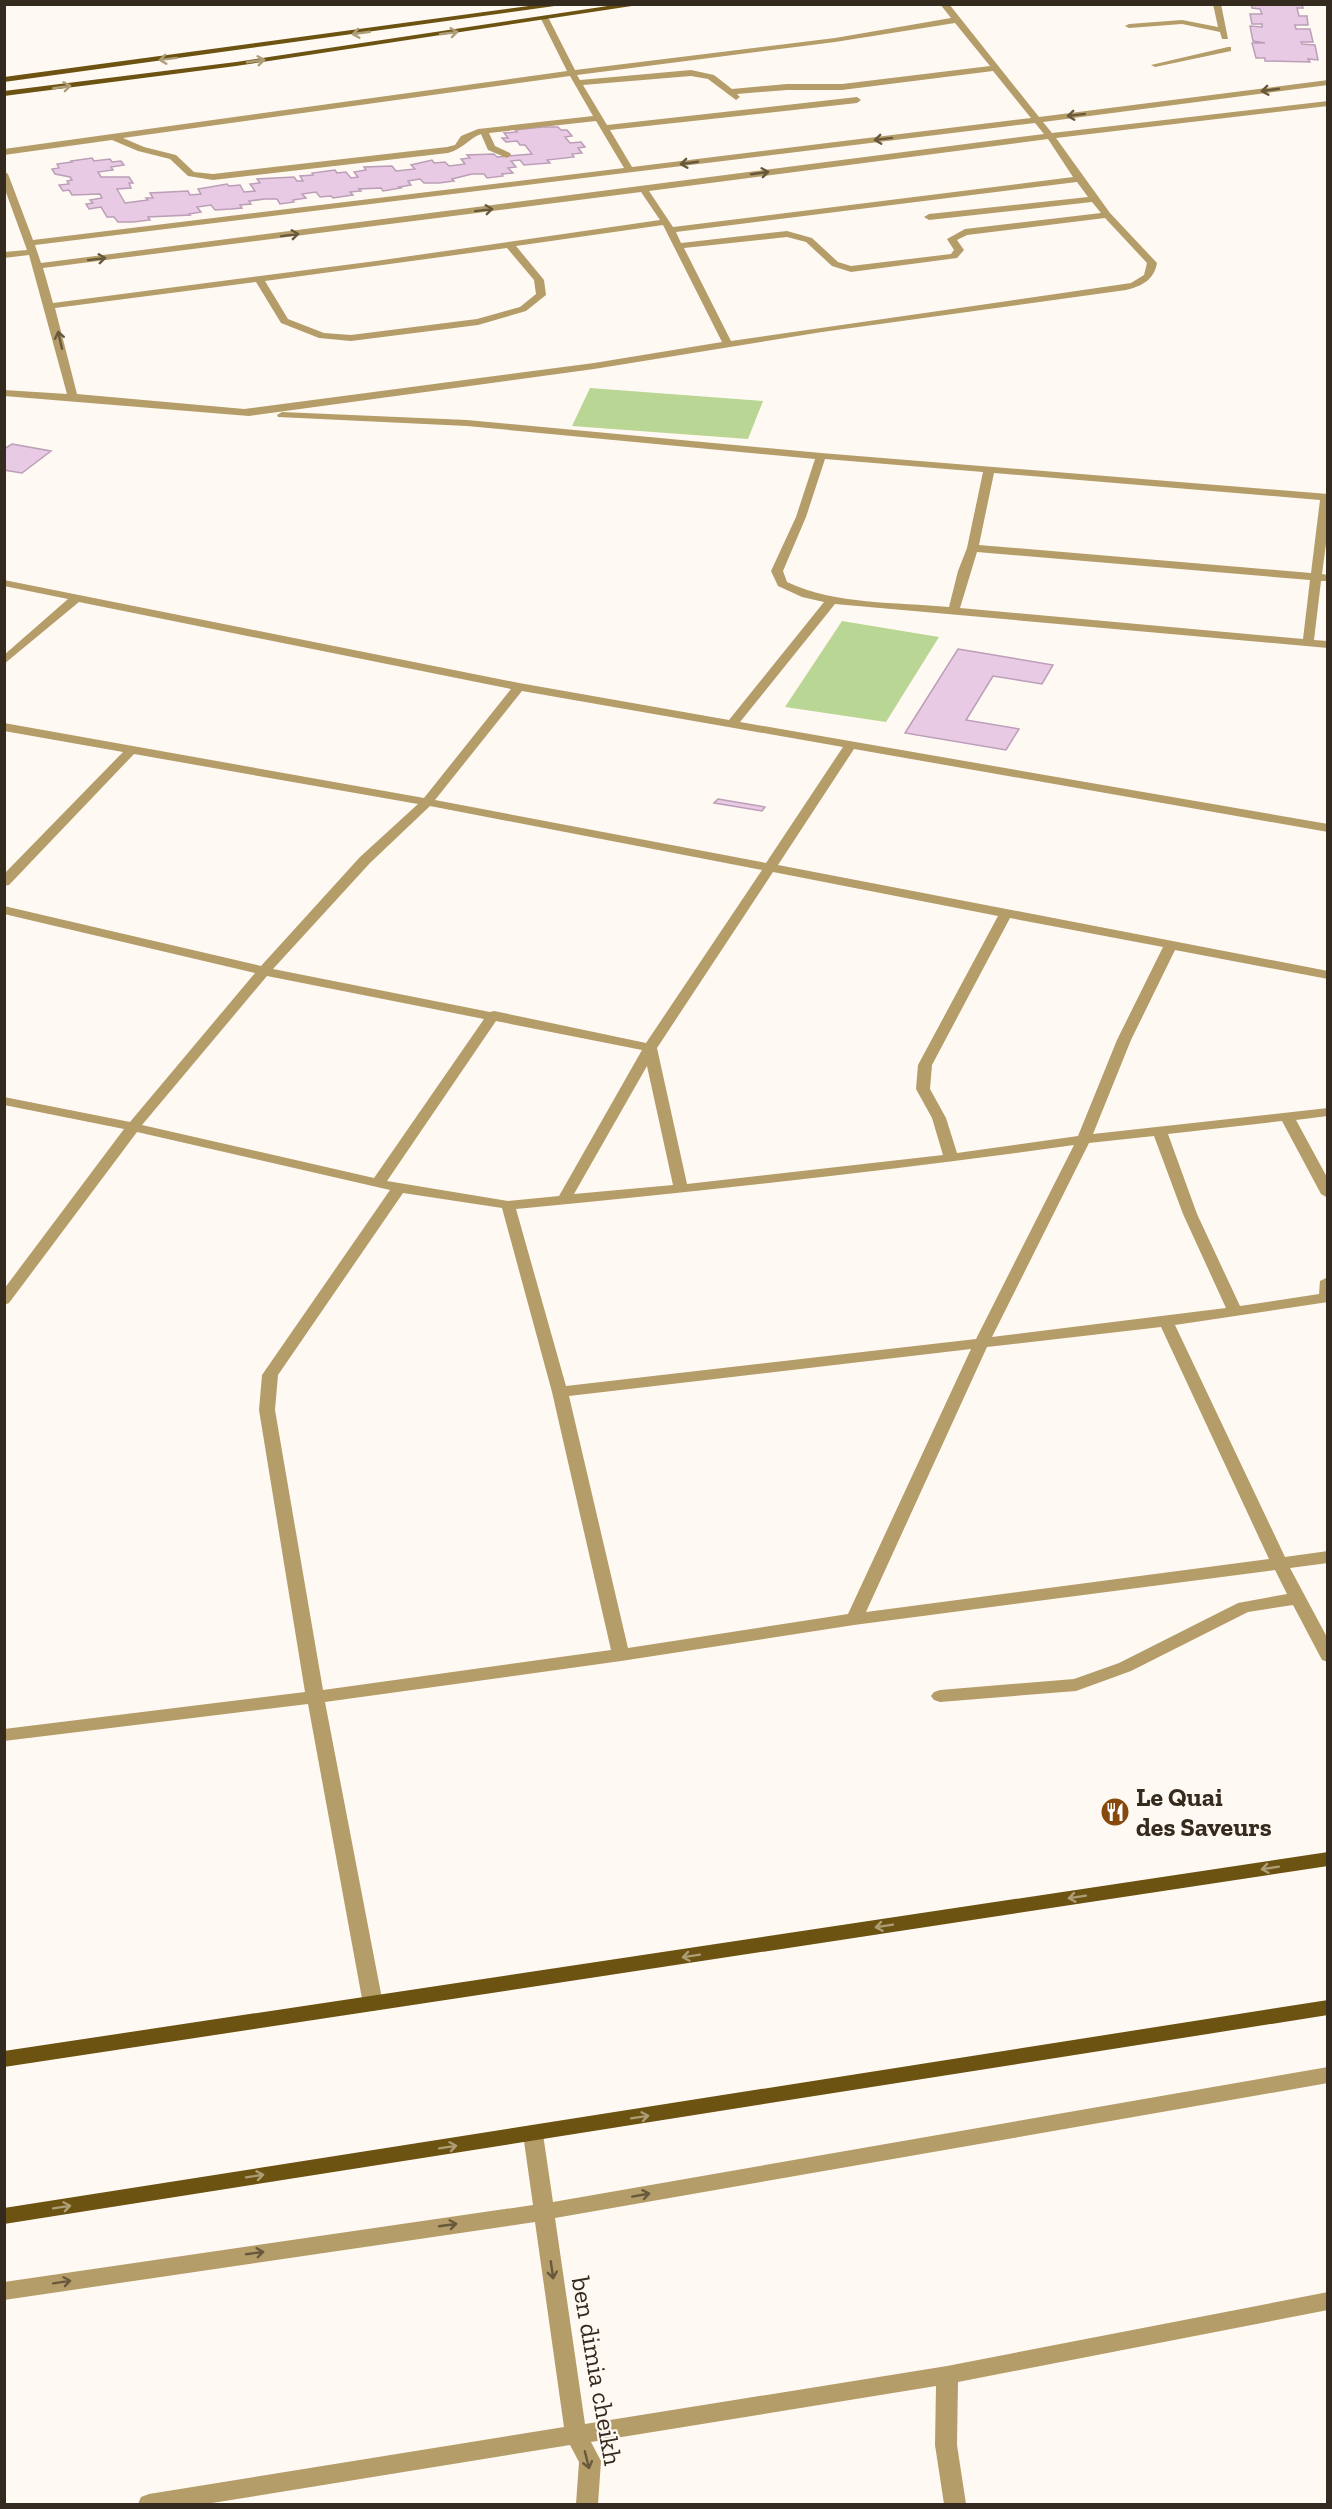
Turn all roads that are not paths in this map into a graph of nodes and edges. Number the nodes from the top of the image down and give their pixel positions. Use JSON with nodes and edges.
{"nodes":[{"id":1,"x":565,"y":4,"type":"edge"},
{"id":2,"x":641,"y":4,"type":"edge"},
{"id":3,"x":944,"y":4,"type":"edge"},
{"id":4,"x":1217,"y":4,"type":"edge"},
{"id":5,"x":545,"y":19,"type":"junction"},
{"id":6,"x":957,"y":20,"type":"junction"},
{"id":7,"x":1129,"y":26,"type":"dead end"},
{"id":8,"x":1223,"y":30,"type":"junction"},
{"id":9,"x":1155,"y":65,"type":"dead end"},
{"id":10,"x":995,"y":68,"type":"junction"},
{"id":11,"x":572,"y":73,"type":"junction"},
{"id":12,"x":4,"y":80,"type":"edge"},
{"id":13,"x":1328,"y":82,"type":"edge"},
{"id":14,"x":578,"y":83,"type":"junction"},
{"id":15,"x":4,"y":94,"type":"edge"},
{"id":16,"x":857,"y":99,"type":"dead end"},
{"id":17,"x":1328,"y":103,"type":"edge"},
{"id":18,"x":599,"y":118,"type":"junction"},
{"id":19,"x":1037,"y":120,"type":"junction"},
{"id":20,"x":606,"y":128,"type":"junction"},
{"id":21,"x":484,"y":131,"type":"junction"},
{"id":22,"x":113,"y":136,"type":"junction"},
{"id":23,"x":1051,"y":137,"type":"junction"},
{"id":24,"x":4,"y":152,"type":"edge"},
{"id":25,"x":507,"y":155,"type":"dead end"},
{"id":26,"x":630,"y":171,"type":"junction"},
{"id":27,"x":4,"y":174,"type":"edge"},
{"id":28,"x":1079,"y":179,"type":"junction"},
{"id":29,"x":643,"y":189,"type":"junction"},
{"id":30,"x":1095,"y":199,"type":"junction"},
{"id":31,"x":1107,"y":215,"type":"junction"},
{"id":32,"x":929,"y":217,"type":"dead end"},
{"id":33,"x":668,"y":226,"type":"junction"},
{"id":34,"x":510,"y":245,"type":"junction"},
{"id":35,"x":678,"y":246,"type":"junction"},
{"id":36,"x":32,"y":247,"type":"junction"},
{"id":37,"x":4,"y":255,"type":"edge"},
{"id":38,"x":39,"y":266,"type":"junction"},
{"id":39,"x":259,"y":279,"type":"junction"},
{"id":40,"x":51,"y":306,"type":"junction"},
{"id":41,"x":728,"y":344,"type":"junction"},
{"id":42,"x":4,"y":393,"type":"edge"},
{"id":43,"x":73,"y":397,"type":"junction"},
{"id":44,"x":241,"y":413,"type":"junction"},
{"id":45,"x":820,"y":456,"type":"junction"},
{"id":46,"x":989,"y":470,"type":"junction"},
{"id":47,"x":1327,"y":497,"type":"edge"},
{"id":48,"x":973,"y":548,"type":"junction"},
{"id":49,"x":1322,"y":578,"type":"edge"},
{"id":50,"x":4,"y":583,"type":"edge"},
{"id":51,"x":78,"y":597,"type":"junction"},
{"id":52,"x":832,"y":600,"type":"junction"},
{"id":53,"x":954,"y":610,"type":"junction"},
{"id":54,"x":1308,"y":644,"type":"junction"},
{"id":55,"x":1328,"y":645,"type":"edge"},
{"id":56,"x":4,"y":661,"type":"edge"},
{"id":57,"x":519,"y":687,"type":"junction"},
{"id":58,"x":733,"y":723,"type":"junction"},
{"id":59,"x":4,"y":727,"type":"edge"},
{"id":60,"x":851,"y":745,"type":"junction"},
{"id":61,"x":131,"y":750,"type":"junction"},
{"id":62,"x":427,"y":802,"type":"junction"},
{"id":63,"x":1328,"y":828,"type":"edge"},
{"id":64,"x":769,"y":868,"type":"junction"},
{"id":65,"x":4,"y":882,"type":"edge"},
{"id":66,"x":4,"y":910,"type":"edge"},
{"id":67,"x":1006,"y":913,"type":"junction"},
{"id":68,"x":1171,"y":945,"type":"junction"},
{"id":69,"x":264,"y":971,"type":"junction"},
{"id":70,"x":1328,"y":975,"type":"edge"},
{"id":71,"x":494,"y":1016,"type":"junction"},
{"id":72,"x":650,"y":1048,"type":"junction"},
{"id":73,"x":4,"y":1101,"type":"edge"},
{"id":74,"x":1328,"y":1112,"type":"edge"},
{"id":75,"x":1287,"y":1117,"type":"junction"},
{"id":76,"x":133,"y":1127,"type":"junction"},
{"id":77,"x":1160,"y":1132,"type":"junction"},
{"id":78,"x":1084,"y":1139,"type":"junction"},
{"id":79,"x":951,"y":1158,"type":"junction"},
{"id":80,"x":378,"y":1183,"type":"junction"},
{"id":81,"x":399,"y":1188,"type":"junction"},
{"id":82,"x":681,"y":1189,"type":"junction"},
{"id":83,"x":1328,"y":1194,"type":"edge"},
{"id":84,"x":565,"y":1198,"type":"junction"},
{"id":85,"x":508,"y":1204,"type":"junction"},
{"id":86,"x":1328,"y":1281,"type":"edge"},
{"id":87,"x":1327,"y":1297,"type":"edge"},
{"id":88,"x":5,"y":1298,"type":"edge"},
{"id":89,"x":1235,"y":1311,"type":"junction"},
{"id":90,"x":1166,"y":1322,"type":"junction"},
{"id":91,"x":981,"y":1344,"type":"junction"},
{"id":92,"x":560,"y":1392,"type":"junction"},
{"id":93,"x":1328,"y":1557,"type":"edge"},
{"id":94,"x":1280,"y":1564,"type":"junction"},
{"id":95,"x":1298,"y":1598,"type":"junction"},
{"id":96,"x":854,"y":1619,"type":"junction"},
{"id":97,"x":621,"y":1655,"type":"junction"},
{"id":98,"x":1328,"y":1656,"type":"edge"},
{"id":99,"x":940,"y":1696,"type":"dead end"},
{"id":100,"x":315,"y":1697,"type":"junction"},
{"id":101,"x":4,"y":1735,"type":"edge"},
{"id":102,"x":1328,"y":1859,"type":"edge"},
{"id":103,"x":373,"y":2004,"type":"junction"},
{"id":104,"x":1328,"y":2007,"type":"edge"},
{"id":105,"x":4,"y":2060,"type":"edge"},
{"id":106,"x":1328,"y":2075,"type":"edge"},
{"id":107,"x":533,"y":2134,"type":"junction"},
{"id":108,"x":544,"y":2212,"type":"junction"},
{"id":109,"x":4,"y":2216,"type":"edge"},
{"id":110,"x":4,"y":2291,"type":"edge"},
{"id":111,"x":1328,"y":2301,"type":"edge"},
{"id":112,"x":947,"y":2375,"type":"junction"},
{"id":113,"x":576,"y":2435,"type":"junction"},
{"id":114,"x":163,"y":2503,"type":"edge"},
{"id":115,"x":587,"y":2505,"type":"edge"},
{"id":116,"x":955,"y":2505,"type":"edge"}],
"edges":[{"from":1,"to":12,"type":"main road","one_way":true},
{"from":2,"to":5,"type":"main road"},
{"from":3,"to":6,"type":"street"},
{"from":4,"to":8,"type":"street"},
{"from":5,"to":11,"type":"street"},
{"from":15,"to":5,"type":"main road","one_way":true},
{"from":6,"to":10,"type":"street"},
{"from":6,"to":11,"type":"street"},
{"from":7,"to":8,"type":"street"},
{"from":8,"to":9,"type":"street"},
{"from":10,"to":14,"type":"street"},
{"from":10,"to":19,"type":"street"},
{"from":11,"to":14,"type":"street"},
{"from":11,"to":22,"type":"street"},
{"from":13,"to":19,"type":"street","one_way":true},
{"from":14,"to":18,"type":"street"},
{"from":16,"to":20,"type":"street"},
{"from":17,"to":23,"type":"street"},
{"from":18,"to":20,"type":"street"},
{"from":18,"to":21,"type":"street"},
{"from":19,"to":23,"type":"street"},
{"from":19,"to":26,"type":"street","one_way":true},
{"from":20,"to":26,"type":"street"},
{"from":21,"to":22,"type":"street"},
{"from":21,"to":25,"type":"street"},
{"from":22,"to":24,"type":"street"},
{"from":23,"to":28,"type":"street"},
{"from":29,"to":23,"type":"street","one_way":true},
{"from":26,"to":36,"type":"street"},
{"from":27,"to":36,"type":"street"},
{"from":28,"to":30,"type":"street"},
{"from":28,"to":33,"type":"street"},
{"from":29,"to":33,"type":"street"},
{"from":38,"to":29,"type":"street","one_way":true},
{"from":30,"to":31,"type":"street"},
{"from":30,"to":32,"type":"street"},
{"from":31,"to":35,"type":"street"},
{"from":31,"to":41,"type":"street"},
{"from":33,"to":34,"type":"street"},
{"from":33,"to":35,"type":"street"},
{"from":34,"to":39,"type":"street"},
{"from":34,"to":39,"type":"street"},
{"from":35,"to":41,"type":"street"},
{"from":36,"to":37,"type":"street"},
{"from":36,"to":38,"type":"street"},
{"from":38,"to":40,"type":"street"},
{"from":39,"to":40,"type":"street"},
{"from":43,"to":40,"type":"street","one_way":true},
{"from":41,"to":44,"type":"street"},
{"from":42,"to":43,"type":"street"},
{"from":43,"to":44,"type":"street"},
{"from":44,"to":45,"type":"street"},
{"from":45,"to":46,"type":"street"},
{"from":45,"to":52,"type":"street"},
{"from":46,"to":47,"type":"street"},
{"from":46,"to":48,"type":"street"},
{"from":47,"to":49,"type":"street"},
{"from":48,"to":49,"type":"street"},
{"from":48,"to":53,"type":"street"},
{"from":49,"to":54,"type":"street"},
{"from":50,"to":51,"type":"street"},
{"from":51,"to":56,"type":"street"},
{"from":51,"to":57,"type":"street"},
{"from":52,"to":53,"type":"street"},
{"from":52,"to":58,"type":"street"},
{"from":53,"to":54,"type":"street"},
{"from":54,"to":55,"type":"street"},
{"from":57,"to":58,"type":"street"},
{"from":57,"to":62,"type":"street"},
{"from":58,"to":60,"type":"street"},
{"from":59,"to":61,"type":"street"},
{"from":60,"to":63,"type":"street"},
{"from":60,"to":64,"type":"street"},
{"from":61,"to":62,"type":"street"},
{"from":61,"to":65,"type":"street"},
{"from":62,"to":64,"type":"street"},
{"from":62,"to":69,"type":"street"},
{"from":64,"to":67,"type":"street"},
{"from":64,"to":72,"type":"street"},
{"from":66,"to":69,"type":"street"},
{"from":67,"to":68,"type":"street"},
{"from":67,"to":79,"type":"street"},
{"from":68,"to":70,"type":"street"},
{"from":68,"to":78,"type":"street"},
{"from":69,"to":71,"type":"street"},
{"from":69,"to":76,"type":"street"},
{"from":71,"to":72,"type":"street"},
{"from":71,"to":80,"type":"street"},
{"from":72,"to":82,"type":"street"},
{"from":72,"to":84,"type":"street"},
{"from":73,"to":76,"type":"street"},
{"from":74,"to":75,"type":"street"},
{"from":75,"to":77,"type":"street"},
{"from":75,"to":83,"type":"street"},
{"from":76,"to":80,"type":"street"},
{"from":76,"to":88,"type":"street"},
{"from":77,"to":78,"type":"street"},
{"from":77,"to":89,"type":"street"},
{"from":78,"to":79,"type":"street"},
{"from":78,"to":91,"type":"street"},
{"from":79,"to":82,"type":"street"},
{"from":80,"to":81,"type":"street"},
{"from":81,"to":85,"type":"street"},
{"from":81,"to":100,"type":"street"},
{"from":82,"to":84,"type":"street"},
{"from":84,"to":85,"type":"street"},
{"from":85,"to":92,"type":"street"},
{"from":86,"to":87,"type":"street"},
{"from":87,"to":89,"type":"street"},
{"from":89,"to":90,"type":"street"},
{"from":90,"to":91,"type":"street"},
{"from":90,"to":94,"type":"street"},
{"from":91,"to":92,"type":"street"},
{"from":91,"to":96,"type":"street"},
{"from":92,"to":97,"type":"street"},
{"from":93,"to":94,"type":"street"},
{"from":94,"to":95,"type":"street"},
{"from":94,"to":96,"type":"street"},
{"from":95,"to":98,"type":"street"},
{"from":95,"to":99,"type":"street"},
{"from":96,"to":97,"type":"street"},
{"from":97,"to":100,"type":"street"},
{"from":100,"to":101,"type":"street"},
{"from":100,"to":103,"type":"street"},
{"from":102,"to":103,"type":"main road","one_way":true},
{"from":103,"to":105,"type":"main road"},
{"from":107,"to":104,"type":"main road","one_way":true},
{"from":108,"to":106,"type":"street","one_way":true},
{"from":107,"to":108,"type":"street","name":"ben dimia cheikh"},
{"from":109,"to":107,"type":"main road","one_way":true},
{"from":110,"to":108,"type":"street","one_way":true},
{"from":108,"to":113,"type":"street","name":"ben dimia cheikh","one_way":true},
{"from":111,"to":112,"type":"street"},
{"from":112,"to":113,"type":"street"},
{"from":112,"to":116,"type":"street"},
{"from":113,"to":114,"type":"street"},
{"from":113,"to":115,"type":"street","name":"ben dimia cheikh","one_way":true}]}
